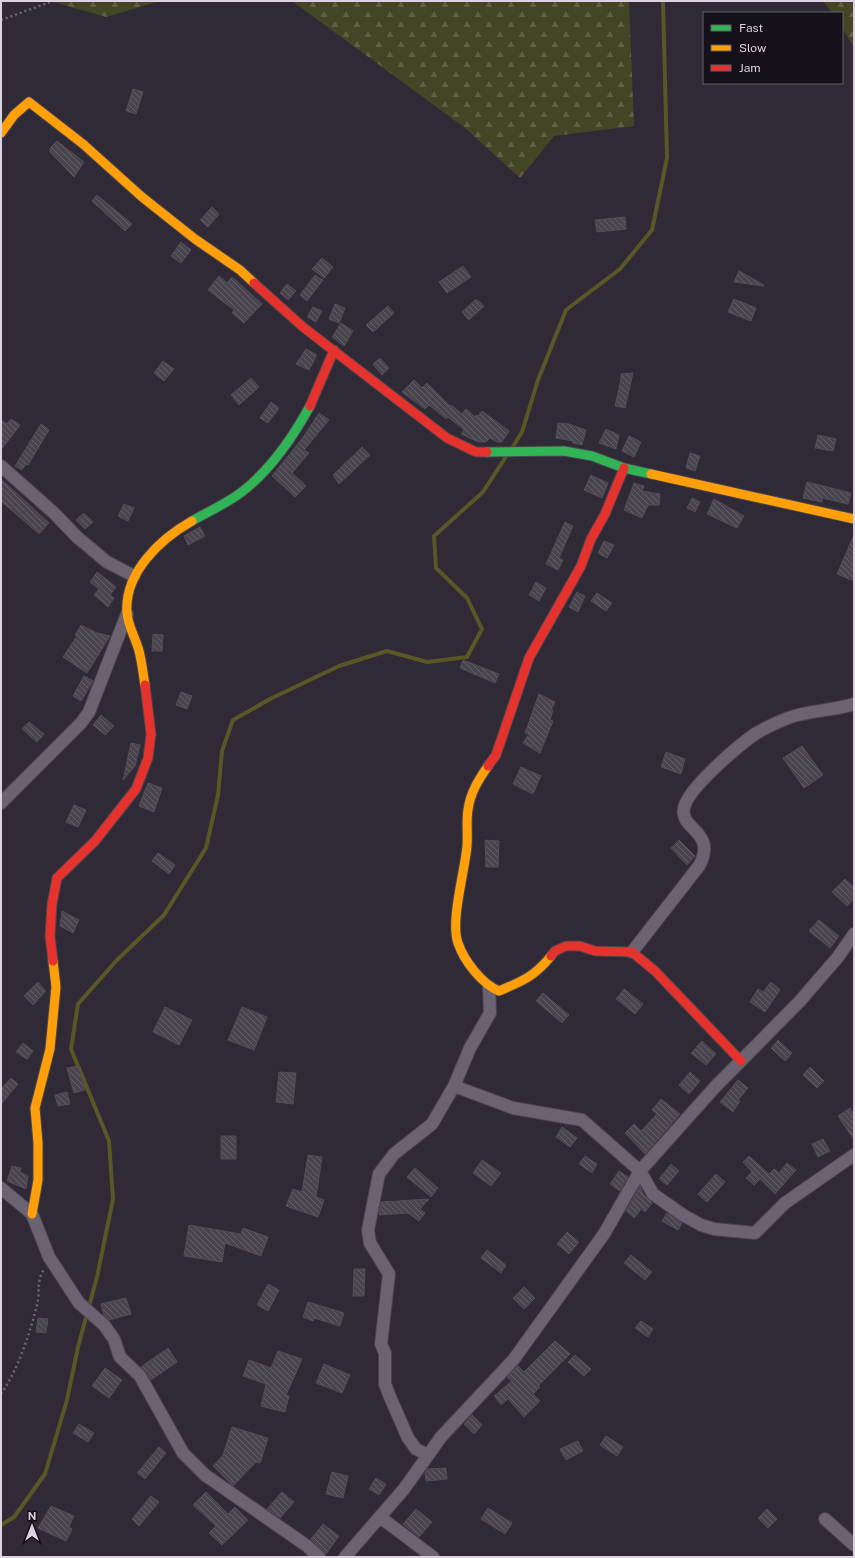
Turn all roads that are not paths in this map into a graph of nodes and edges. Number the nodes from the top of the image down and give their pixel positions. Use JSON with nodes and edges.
{"nodes":[{"id":1,"x":1,"y":133,"type":"edge"},
{"id":2,"x":334,"y":350,"type":"junction"},
{"id":3,"x":1,"y":466,"type":"edge"},
{"id":4,"x":624,"y":468,"type":"junction"},
{"id":5,"x":854,"y":519,"type":"edge"},
{"id":6,"x":134,"y":576,"type":"junction"},
{"id":7,"x":127,"y":614,"type":"junction"},
{"id":8,"x":854,"y":704,"type":"edge"},
{"id":9,"x":1,"y":803,"type":"edge"},
{"id":10,"x":854,"y":934,"type":"edge"},
{"id":11,"x":632,"y":952,"type":"junction"},
{"id":12,"x":489,"y":987,"type":"junction"},
{"id":13,"x":741,"y":1061,"type":"junction"},
{"id":14,"x":454,"y":1086,"type":"junction"},
{"id":15,"x":854,"y":1155,"type":"edge"},
{"id":16,"x":640,"y":1171,"type":"junction"},
{"id":17,"x":1,"y":1188,"type":"edge"},
{"id":18,"x":32,"y":1214,"type":"junction"},
{"id":19,"x":428,"y":1455,"type":"junction"},
{"id":20,"x":380,"y":1517,"type":"junction"},
{"id":21,"x":825,"y":1519,"type":"dead end"},
{"id":22,"x":854,"y":1545,"type":"edge"},
{"id":23,"x":319,"y":1557,"type":"edge"},
{"id":24,"x":345,"y":1557,"type":"edge"},
{"id":25,"x":433,"y":1557,"type":"edge"}],
"edges":[{"from":1,"to":2,"type":"street"},
{"from":2,"to":4,"type":"street"},
{"from":2,"to":6,"type":"street"},
{"from":3,"to":6,"type":"street"},
{"from":4,"to":5,"type":"street"},
{"from":4,"to":12,"type":"street"},
{"from":6,"to":7,"type":"street"},
{"from":7,"to":9,"type":"street"},
{"from":7,"to":18,"type":"street"},
{"from":8,"to":11,"type":"street"},
{"from":10,"to":13,"type":"street"},
{"from":11,"to":12,"type":"street"},
{"from":11,"to":13,"type":"street"},
{"from":12,"to":14,"type":"street"},
{"from":13,"to":16,"type":"street"},
{"from":14,"to":16,"type":"street"},
{"from":14,"to":19,"type":"street"},
{"from":15,"to":16,"type":"street"},
{"from":16,"to":19,"type":"street"},
{"from":17,"to":18,"type":"street"},
{"from":18,"to":23,"type":"street"},
{"from":19,"to":20,"type":"street"},
{"from":20,"to":24,"type":"street"},
{"from":20,"to":25,"type":"street"},
{"from":21,"to":22,"type":"street"}]}
